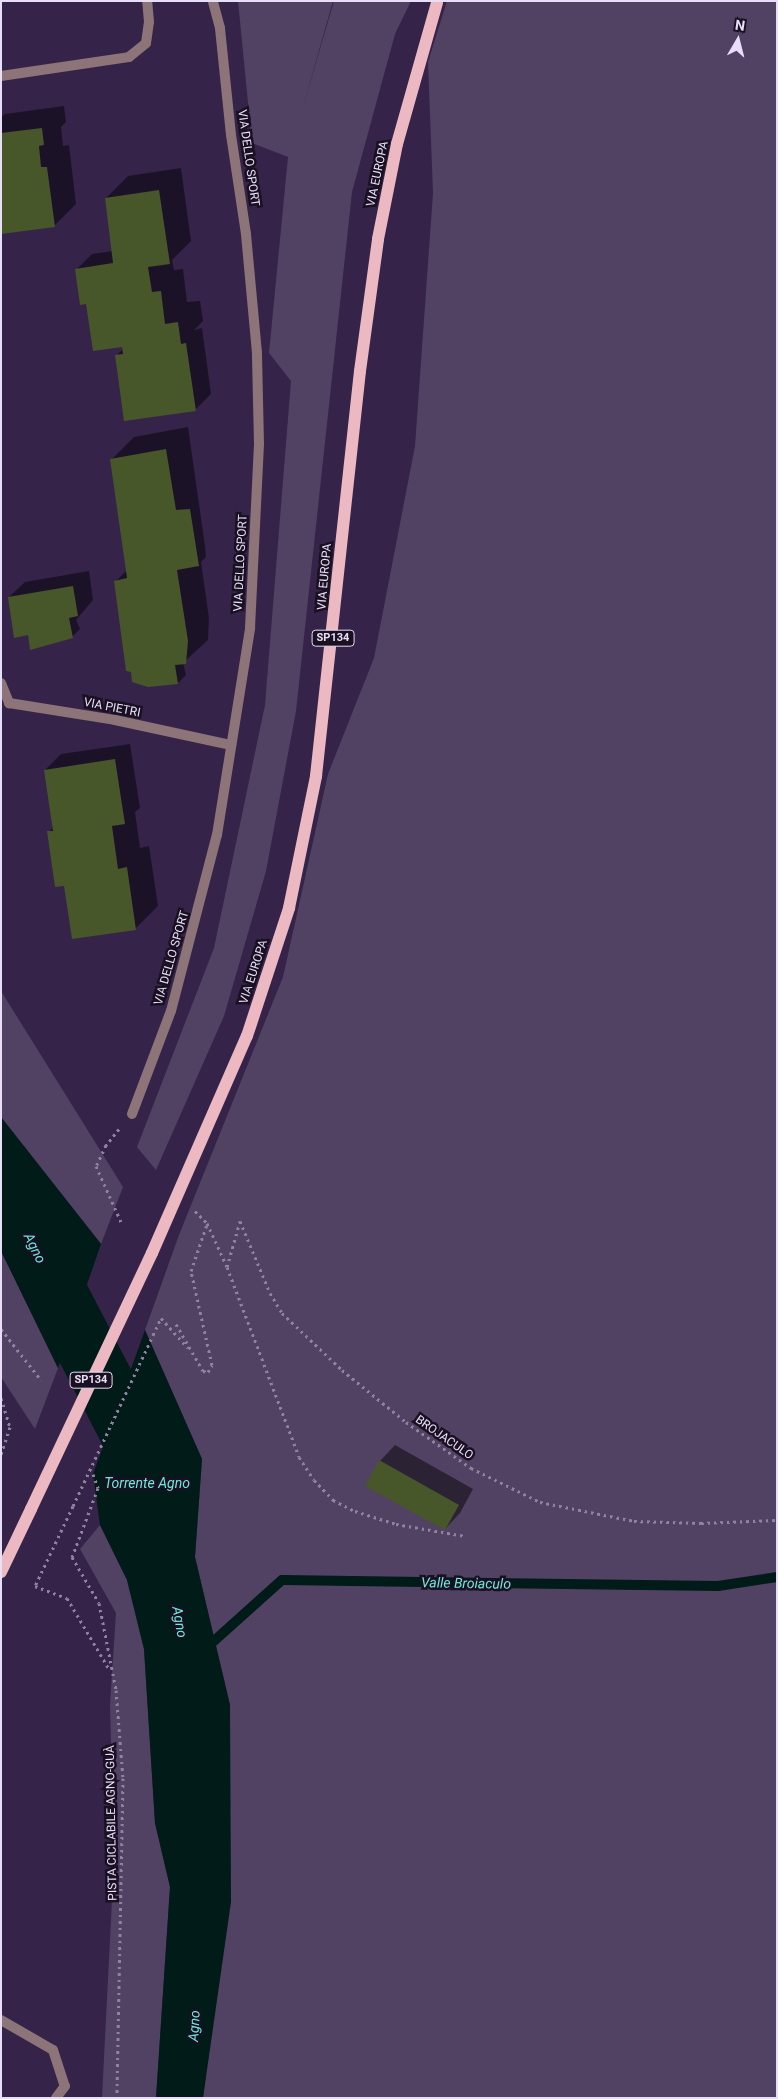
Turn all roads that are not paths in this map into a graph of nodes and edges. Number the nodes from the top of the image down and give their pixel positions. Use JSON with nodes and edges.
{"nodes":[{"id":1,"x":147,"y":1,"type":"edge"},
{"id":2,"x":213,"y":1,"type":"edge"},
{"id":3,"x":438,"y":3,"type":"dead end"},
{"id":4,"x":1,"y":76,"type":"edge"},
{"id":5,"x":1,"y":684,"type":"edge"},
{"id":6,"x":231,"y":745,"type":"junction"},
{"id":7,"x":132,"y":1114,"type":"road end"},
{"id":8,"x":1,"y":1572,"type":"edge"},
{"id":9,"x":1,"y":2020,"type":"edge"},
{"id":10,"x":56,"y":2098,"type":"edge"}],
"edges":[{"from":1,"to":4,"type":"street"},
{"from":2,"to":6,"type":"street","name":"VIA DELLO SPORT"},
{"from":3,"to":8,"type":"main road","name":"VIA EUROPA","number":"SP134","bridge":true},
{"from":5,"to":6,"type":"street","name":"VIA PIETRI"},
{"from":6,"to":7,"type":"street","name":"VIA DELLO SPORT"},
{"from":9,"to":10,"type":"street"}]}
